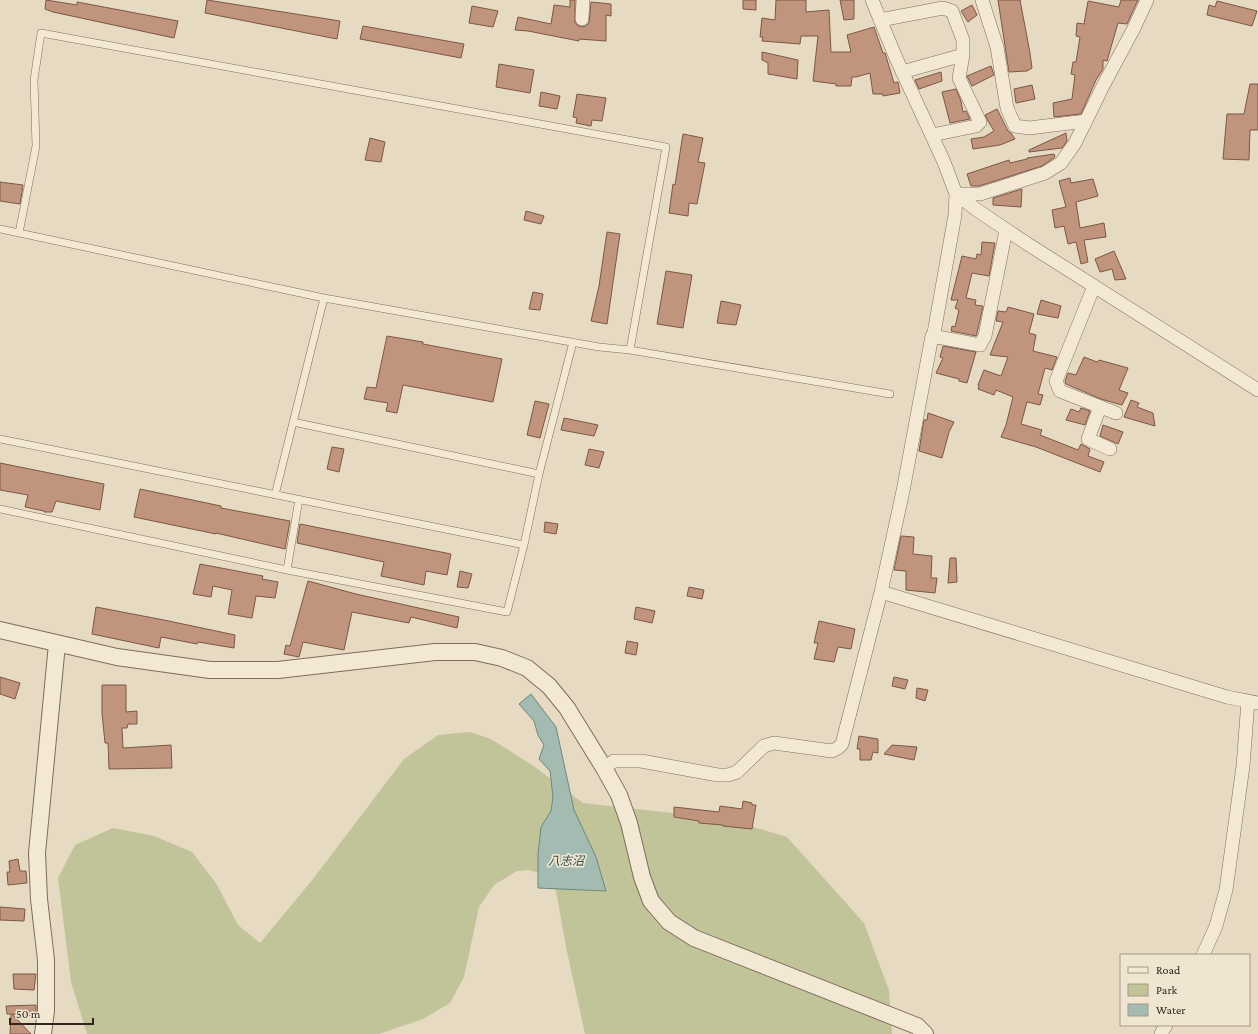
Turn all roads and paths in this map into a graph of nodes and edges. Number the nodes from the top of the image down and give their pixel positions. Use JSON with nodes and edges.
{"nodes":[{"id":1,"x":583,"y":0,"type":"edge"},
{"id":2,"x":872,"y":0,"type":"edge"},
{"id":3,"x":982,"y":0,"type":"edge"},
{"id":4,"x":1147,"y":0,"type":"edge"},
{"id":5,"x":582,"y":19,"type":"dead end"},
{"id":6,"x":880,"y":20,"type":"junction"},
{"id":7,"x":963,"y":55,"type":"junction"},
{"id":8,"x":902,"y":72,"type":"junction"},
{"id":9,"x":1086,"y":122,"type":"junction"},
{"id":10,"x":932,"y":135,"type":"junction"},
{"id":11,"x":956,"y":194,"type":"junction"},
{"id":12,"x":0,"y":229,"type":"edge"},
{"id":13,"x":1006,"y":230,"type":"junction"},
{"id":14,"x":19,"y":233,"type":"junction"},
{"id":15,"x":1094,"y":286,"type":"junction"},
{"id":16,"x":324,"y":298,"type":"junction"},
{"id":17,"x":932,"y":336,"type":"junction"},
{"id":18,"x":573,"y":342,"type":"junction"},
{"id":19,"x":630,"y":350,"type":"junction"},
{"id":20,"x":1258,"y":390,"type":"edge"},
{"id":21,"x":890,"y":394,"type":"dead end"},
{"id":22,"x":1100,"y":407,"type":"junction"},
{"id":23,"x":1116,"y":413,"type":"dead end"},
{"id":24,"x":293,"y":422,"type":"junction"},
{"id":25,"x":0,"y":439,"type":"edge"},
{"id":26,"x":1110,"y":448,"type":"dead end"},
{"id":27,"x":539,"y":474,"type":"junction"},
{"id":28,"x":275,"y":495,"type":"junction"},
{"id":29,"x":299,"y":499,"type":"junction"},
{"id":30,"x":0,"y":509,"type":"edge"},
{"id":31,"x":524,"y":545,"type":"junction"},
{"id":32,"x":287,"y":570,"type":"junction"},
{"id":33,"x":881,"y":592,"type":"junction"},
{"id":34,"x":0,"y":630,"type":"edge"},
{"id":35,"x":57,"y":644,"type":"junction"},
{"id":36,"x":1253,"y":702,"type":"edge"},
{"id":37,"x":604,"y":768,"type":"junction"},
{"id":38,"x":1203,"y":954,"type":"edge"},
{"id":39,"x":44,"y":1034,"type":"edge"},
{"id":40,"x":925,"y":1034,"type":"edge"}],
"edges":[{"from":1,"to":5,"type":"street"},
{"from":2,"to":6,"type":"street"},
{"from":3,"to":9,"type":"street"},
{"from":4,"to":9,"type":"street"},
{"from":6,"to":7,"type":"street"},
{"from":6,"to":8,"type":"street"},
{"from":7,"to":8,"type":"street"},
{"from":7,"to":10,"type":"street"},
{"from":8,"to":10,"type":"street"},
{"from":9,"to":11,"type":"street"},
{"from":10,"to":11,"type":"street"},
{"from":11,"to":13,"type":"street"},
{"from":11,"to":17,"type":"street"},
{"from":12,"to":14,"type":"lane"},
{"from":13,"to":15,"type":"street"},
{"from":13,"to":17,"type":"street"},
{"from":14,"to":16,"type":"lane"},
{"from":14,"to":19,"type":"lane"},
{"from":15,"to":20,"type":"street"},
{"from":15,"to":22,"type":"street"},
{"from":16,"to":18,"type":"lane"},
{"from":16,"to":24,"type":"lane"},
{"from":17,"to":33,"type":"street"},
{"from":18,"to":19,"type":"lane"},
{"from":18,"to":27,"type":"lane"},
{"from":19,"to":21,"type":"lane"},
{"from":22,"to":23,"type":"street"},
{"from":22,"to":26,"type":"street"},
{"from":24,"to":27,"type":"lane"},
{"from":24,"to":28,"type":"lane"},
{"from":25,"to":28,"type":"lane"},
{"from":27,"to":31,"type":"lane"},
{"from":28,"to":29,"type":"lane"},
{"from":29,"to":31,"type":"lane"},
{"from":29,"to":32,"type":"lane"},
{"from":30,"to":32,"type":"lane"},
{"from":31,"to":32,"type":"lane"},
{"from":33,"to":36,"type":"street"},
{"from":33,"to":37,"type":"street"},
{"from":34,"to":35,"type":"street"},
{"from":35,"to":37,"type":"street"},
{"from":35,"to":39,"type":"street"},
{"from":36,"to":38,"type":"street"},
{"from":37,"to":40,"type":"street"}]}
